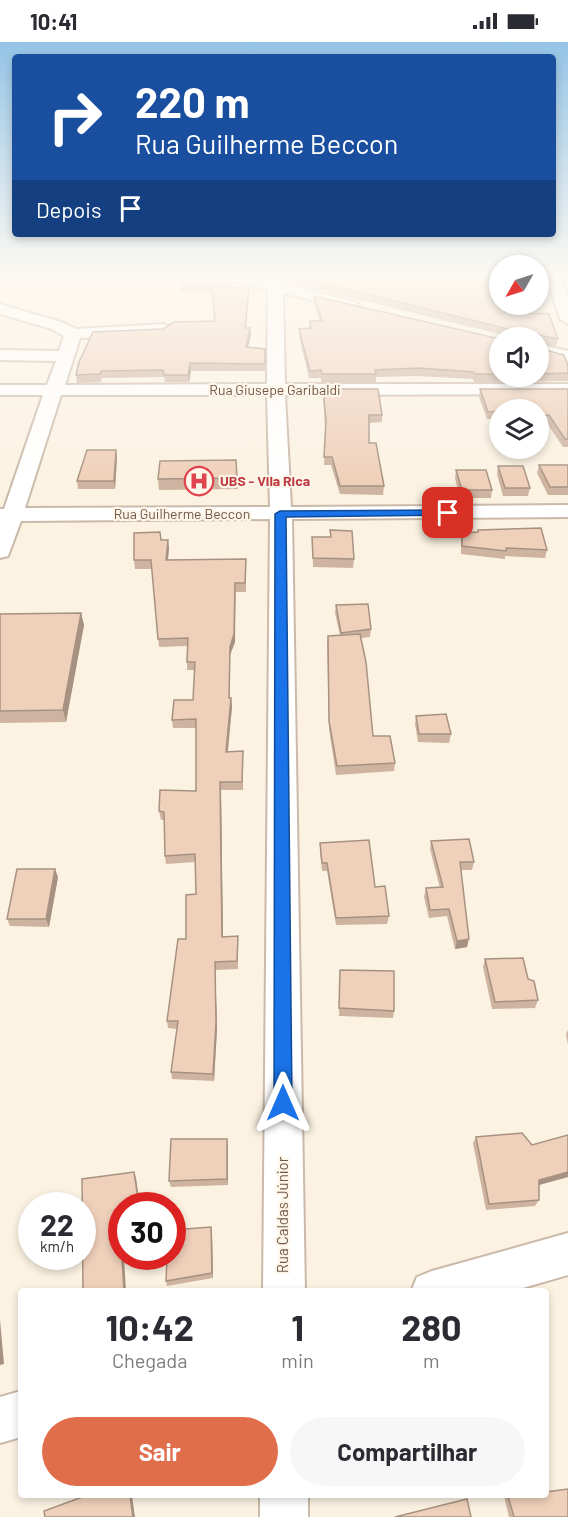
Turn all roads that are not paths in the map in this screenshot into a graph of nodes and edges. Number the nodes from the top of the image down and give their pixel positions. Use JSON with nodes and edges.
{"nodes":[{"id":1,"x":70,"y":344,"type":"edge"},
{"id":2,"x":276,"y":344,"type":"edge"},
{"id":3,"x":549,"y":352,"type":"edge"},
{"id":4,"x":0,"y":355,"type":"edge"},
{"id":5,"x":66,"y":356,"type":"junction"},
{"id":6,"x":568,"y":356,"type":"edge"},
{"id":7,"x":568,"y":388,"type":"edge"},
{"id":8,"x":0,"y":390,"type":"edge"},
{"id":9,"x":54,"y":390,"type":"junction"},
{"id":10,"x":276,"y":390,"type":"junction"},
{"id":11,"x":568,"y":511,"type":"edge"},
{"id":12,"x":6,"y":514,"type":"edge"},
{"id":13,"x":280,"y":514,"type":"junction"},
{"id":14,"x":0,"y":551,"type":"edge"},
{"id":15,"x":568,"y":1254,"type":"edge"},
{"id":16,"x":284,"y":1288,"type":"edge"},
{"id":17,"x":446,"y":1288,"type":"edge"},
{"id":18,"x":18,"y":1415,"type":"edge"},
{"id":19,"x":0,"y":1420,"type":"edge"},
{"id":20,"x":284,"y":1498,"type":"edge"},
{"id":21,"x":284,"y":1517,"type":"edge"}],
"edges":[{"from":1,"to":5,"type":"street"},
{"from":2,"to":10,"type":"street","name":"Rua Caldas Júnior"},
{"from":3,"to":6,"type":"street"},
{"from":4,"to":5,"type":"street"},
{"from":5,"to":9,"type":"street"},
{"from":7,"to":10,"type":"street","name":"Rua Giusepe Garibaldi"},
{"from":8,"to":9,"type":"street","name":"Rua Giusepe Garibaldi"},
{"from":9,"to":10,"type":"street","name":"Rua Giusepe Garibaldi"},
{"from":9,"to":12,"type":"street"},
{"from":10,"to":13,"type":"street","name":"Rua Caldas Júnior"},
{"from":11,"to":13,"type":"street","name":"Rua Guilherme Beccon"},
{"from":12,"to":13,"type":"street","name":"Rua Guilherme Beccon"},
{"from":12,"to":14,"type":"street"},
{"from":13,"to":16,"type":"street","name":"Rua Caldas Júnior"},
{"from":15,"to":17,"type":"street"},
{"from":18,"to":19,"type":"street"},
{"from":20,"to":21,"type":"street"}]}
